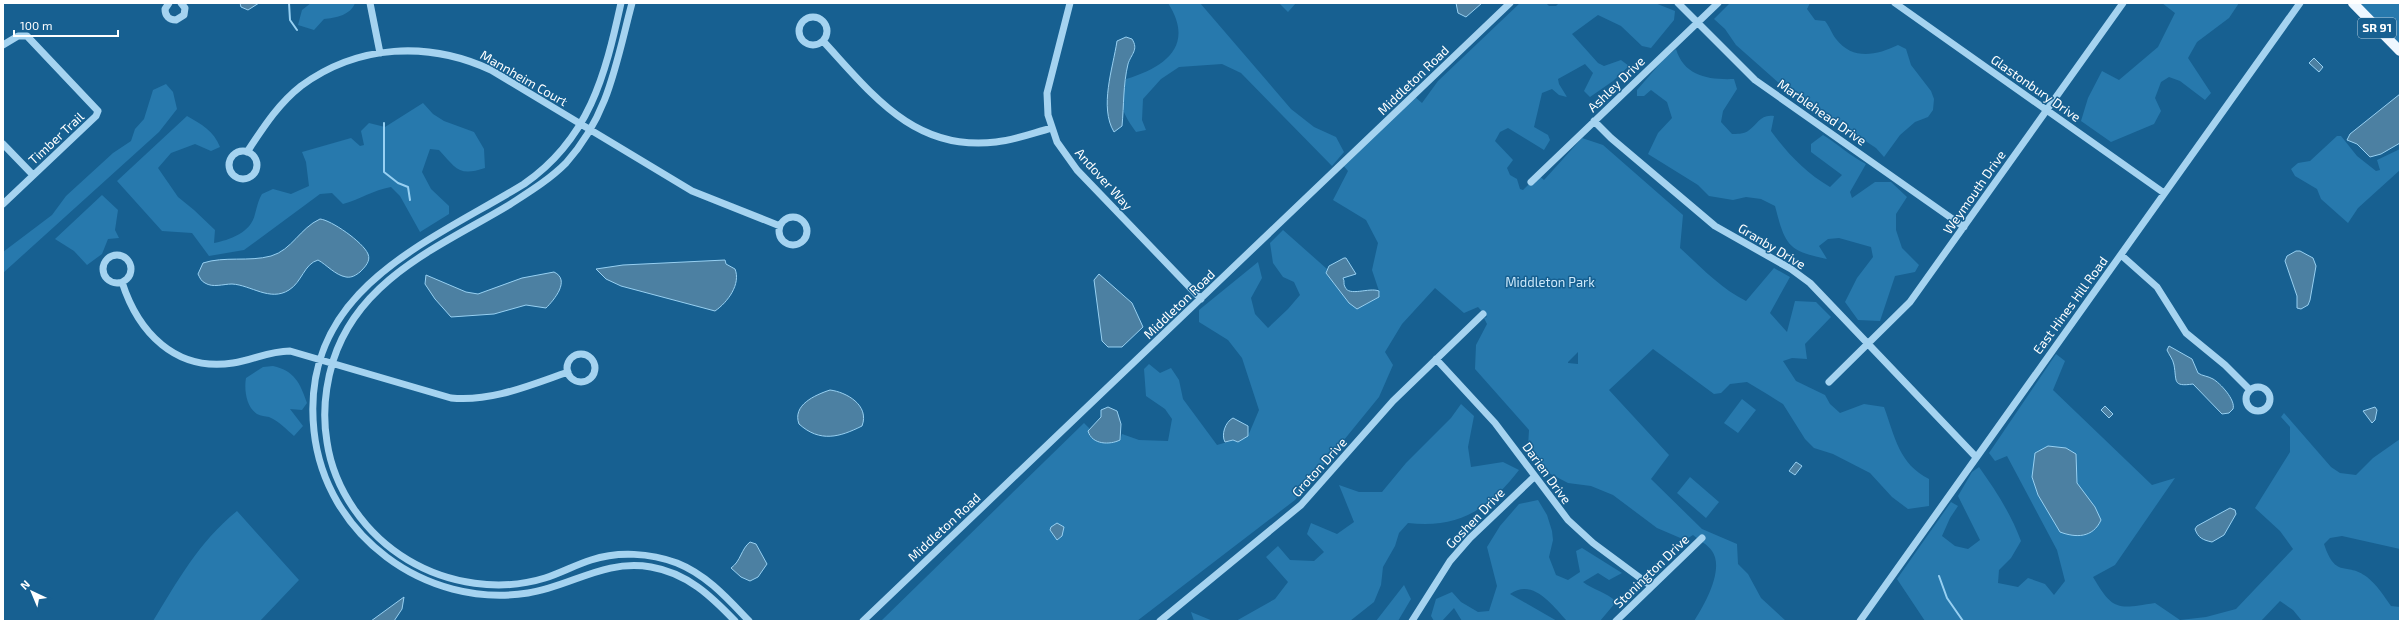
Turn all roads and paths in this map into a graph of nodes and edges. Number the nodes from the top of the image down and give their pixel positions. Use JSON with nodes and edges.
{"nodes":[{"id":1,"x":169,"y":3,"type":"edge"},
{"id":2,"x":181,"y":3,"type":"edge"},
{"id":3,"x":370,"y":3,"type":"edge"},
{"id":4,"x":621,"y":3,"type":"edge"},
{"id":5,"x":632,"y":3,"type":"edge"},
{"id":6,"x":1070,"y":3,"type":"edge"},
{"id":7,"x":1510,"y":3,"type":"edge"},
{"id":8,"x":1678,"y":3,"type":"edge"},
{"id":9,"x":1718,"y":3,"type":"edge"},
{"id":10,"x":1895,"y":3,"type":"edge"},
{"id":11,"x":2123,"y":3,"type":"edge"},
{"id":12,"x":2300,"y":3,"type":"edge"},
{"id":13,"x":2353,"y":3,"type":"edge"},
{"id":14,"x":1697,"y":23,"type":"junction"},
{"id":15,"x":823,"y":41,"type":"dead end"},
{"id":16,"x":3,"y":45,"type":"edge"},
{"id":17,"x":2400,"y":51,"type":"edge"},
{"id":18,"x":380,"y":53,"type":"junction"},
{"id":19,"x":2046,"y":110,"type":"junction"},
{"id":20,"x":1594,"y":121,"type":"junction"},
{"id":21,"x":586,"y":127,"type":"junction"},
{"id":22,"x":1052,"y":128,"type":"junction"},
{"id":23,"x":3,"y":144,"type":"edge"},
{"id":24,"x":247,"y":152,"type":"junction"},
{"id":25,"x":34,"y":175,"type":"junction"},
{"id":26,"x":1531,"y":182,"type":"dead end"},
{"id":27,"x":2164,"y":193,"type":"junction"},
{"id":28,"x":3,"y":204,"type":"edge"},
{"id":29,"x":780,"y":226,"type":"dead end"},
{"id":30,"x":1964,"y":227,"type":"junction"},
{"id":31,"x":444,"y":231,"type":"junction"},
{"id":32,"x":449,"y":240,"type":"junction"},
{"id":33,"x":2121,"y":255,"type":"junction"},
{"id":34,"x":122,"y":282,"type":"dead end"},
{"id":35,"x":1201,"y":299,"type":"junction"},
{"id":36,"x":1484,"y":314,"type":"dead end"},
{"id":37,"x":1868,"y":344,"type":"junction"},
{"id":38,"x":1436,"y":359,"type":"junction"},
{"id":39,"x":327,"y":361,"type":"junction"},
{"id":40,"x":568,"y":372,"type":"dead end"},
{"id":41,"x":1829,"y":382,"type":"dead end"},
{"id":42,"x":2250,"y":390,"type":"dead end"},
{"id":43,"x":1976,"y":457,"type":"junction"},
{"id":44,"x":1534,"y":477,"type":"junction"},
{"id":45,"x":1702,"y":538,"type":"dead end"},
{"id":46,"x":380,"y":539,"type":"junction"},
{"id":47,"x":373,"y":547,"type":"junction"},
{"id":48,"x":572,"y":568,"type":"junction"},
{"id":49,"x":577,"y":578,"type":"junction"},
{"id":50,"x":1651,"y":586,"type":"junction"},
{"id":51,"x":735,"y":621,"type":"edge"},
{"id":52,"x":749,"y":621,"type":"edge"},
{"id":53,"x":863,"y":621,"type":"edge"},
{"id":54,"x":1160,"y":621,"type":"edge"},
{"id":55,"x":1412,"y":621,"type":"edge"},
{"id":56,"x":1616,"y":621,"type":"edge"},
{"id":57,"x":1860,"y":621,"type":"edge"}],
"edges":[{"from":1,"to":2,"type":"street"},
{"from":3,"to":18,"type":"street"},
{"from":4,"to":21,"type":"street"},
{"from":5,"to":21,"type":"street"},
{"from":6,"to":22,"type":"street","name":"Andover Way"},
{"from":7,"to":35,"type":"street","name":"Middleton Road"},
{"from":8,"to":14,"type":"street","name":"Marblehead Drive"},
{"from":9,"to":14,"type":"street","name":"Ashley Drive"},
{"from":10,"to":19,"type":"street","name":"Glastonbury Drive"},
{"from":11,"to":19,"type":"street","name":"Weymouth Drive"},
{"from":12,"to":27,"type":"street","name":"East Hines Hill Road"},
{"from":13,"to":17,"type":"main road","number":"SR 91"},
{"from":14,"to":20,"type":"street","name":"Ashley Drive"},
{"from":14,"to":30,"type":"street","name":"Marblehead Drive"},
{"from":15,"to":22,"type":"street"},
{"from":16,"to":25,"type":"street","name":"Timber Trail"},
{"from":18,"to":21,"type":"street","name":"Mannheim Court"},
{"from":18,"to":24,"type":"street","name":"Mannheim Court"},
{"from":19,"to":27,"type":"street","name":"Glastonbury Drive"},
{"from":19,"to":30,"type":"street","name":"Weymouth Drive"},
{"from":20,"to":26,"type":"street","name":"Ashley Drive"},
{"from":20,"to":37,"type":"street","name":"Granby Drive"},
{"from":21,"to":29,"type":"street","name":"Mannheim Court"},
{"from":21,"to":31,"type":"street"},
{"from":21,"to":32,"type":"street"},
{"from":22,"to":35,"type":"street","name":"Andover Way"},
{"from":23,"to":25,"type":"street"},
{"from":24,"to":24,"type":"street"},
{"from":25,"to":28,"type":"street","name":"Timber Trail"},
{"from":27,"to":33,"type":"street","name":"East Hines Hill Road"},
{"from":30,"to":37,"type":"street","name":"Weymouth Drive"},
{"from":31,"to":32,"type":"street"},
{"from":31,"to":39,"type":"street"},
{"from":32,"to":39,"type":"street"},
{"from":33,"to":42,"type":"street"},
{"from":33,"to":43,"type":"street","name":"East Hines Hill Road"},
{"from":34,"to":39,"type":"street"},
{"from":35,"to":53,"type":"street","name":"Middleton Road"},
{"from":36,"to":38,"type":"street","name":"Groton Drive"},
{"from":37,"to":41,"type":"street","name":"Weymouth Drive"},
{"from":37,"to":43,"type":"street","name":"Granby Drive"},
{"from":38,"to":44,"type":"street","name":"Darien Drive"},
{"from":38,"to":54,"type":"street","name":"Groton Drive"},
{"from":39,"to":40,"type":"street"},
{"from":39,"to":46,"type":"street"},
{"from":39,"to":47,"type":"street"},
{"from":43,"to":57,"type":"street","name":"East Hines Hill Road"},
{"from":44,"to":50,"type":"street","name":"Darien Drive"},
{"from":44,"to":55,"type":"street","name":"Goshen Drive"},
{"from":45,"to":50,"type":"street","name":"Stonington Drive"},
{"from":46,"to":47,"type":"street"},
{"from":46,"to":48,"type":"street"},
{"from":47,"to":49,"type":"street"},
{"from":48,"to":49,"type":"street"},
{"from":48,"to":52,"type":"street"},
{"from":49,"to":51,"type":"street"},
{"from":50,"to":56,"type":"street","name":"Stonington Drive"}]}
